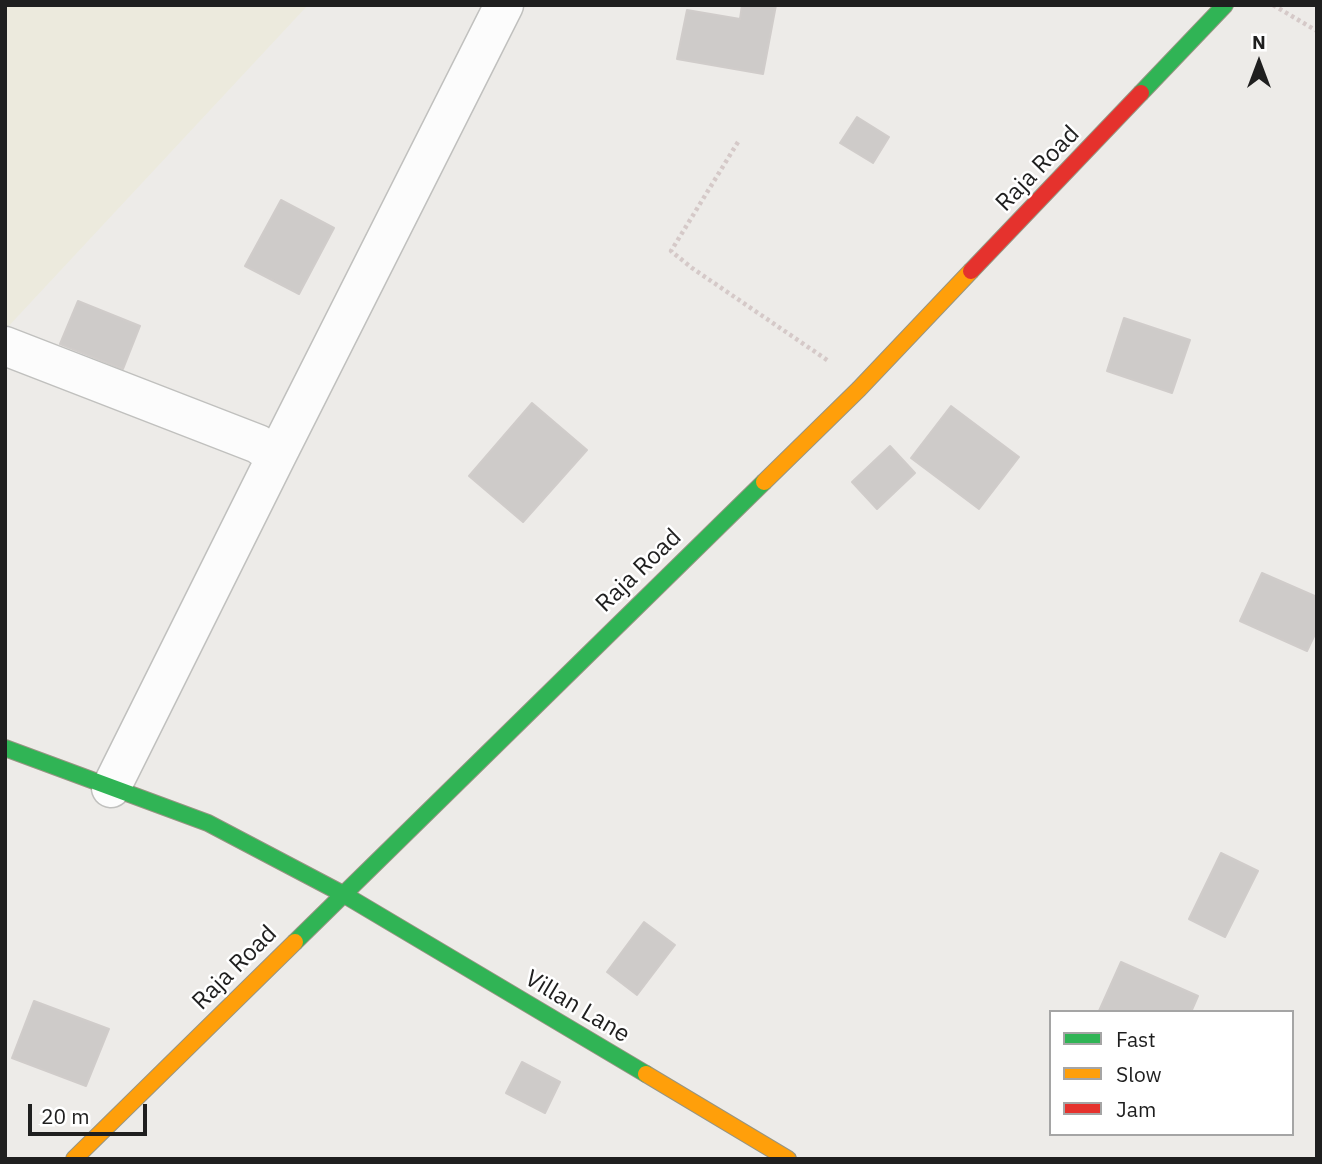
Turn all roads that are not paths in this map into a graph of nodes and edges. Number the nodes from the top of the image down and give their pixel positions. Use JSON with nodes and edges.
{"nodes":[{"id":1,"x":504,"y":5,"type":"edge"},
{"id":2,"x":1225,"y":5,"type":"edge"},
{"id":3,"x":5,"y":346,"type":"edge"},
{"id":4,"x":276,"y":457,"type":"junction"},
{"id":5,"x":5,"y":748,"type":"edge"},
{"id":6,"x":111,"y":788,"type":"junction"},
{"id":7,"x":343,"y":894,"type":"junction"},
{"id":8,"x":74,"y":1159,"type":"edge"},
{"id":9,"x":788,"y":1159,"type":"edge"}],
"edges":[{"from":1,"to":4,"type":"street"},
{"from":2,"to":7,"type":"street","name":"Raja Road"},
{"from":3,"to":4,"type":"street"},
{"from":4,"to":6,"type":"street"},
{"from":5,"to":6,"type":"street","name":"Villan Lane"},
{"from":6,"to":7,"type":"street","name":"Villan Lane"},
{"from":7,"to":8,"type":"street","name":"Raja Road"},
{"from":7,"to":9,"type":"street","name":"Villan Lane"}]}
